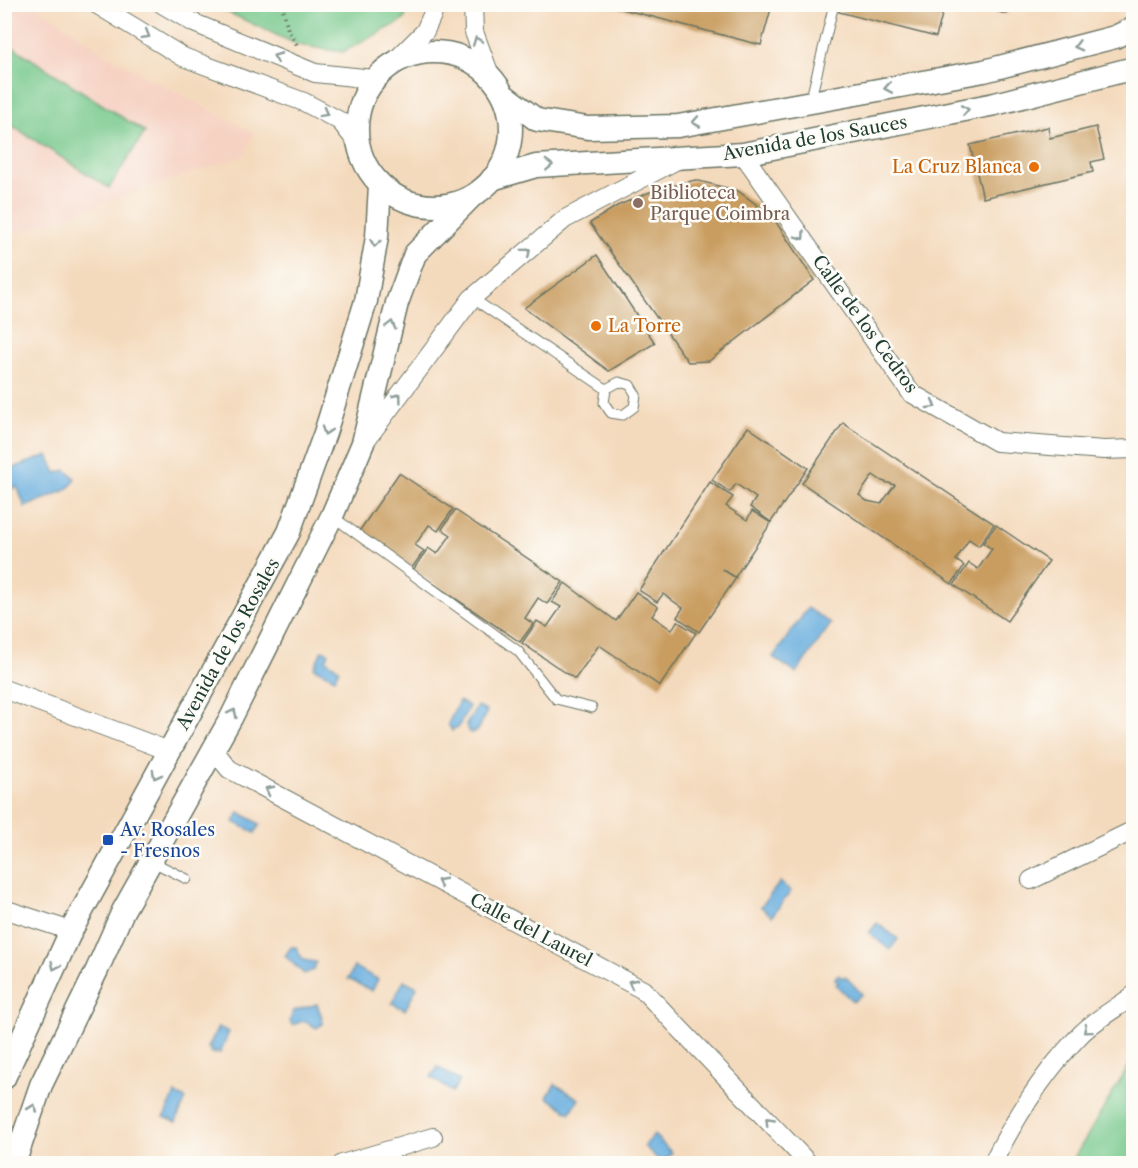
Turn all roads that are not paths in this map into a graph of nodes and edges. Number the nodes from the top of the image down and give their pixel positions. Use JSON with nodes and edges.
{"nodes":[{"id":1,"x":96,"y":4,"type":"edge"},
{"id":2,"x":162,"y":4,"type":"edge"},
{"id":3,"x":437,"y":4,"type":"edge"},
{"id":4,"x":473,"y":4,"type":"edge"},
{"id":5,"x":834,"y":4,"type":"edge"},
{"id":6,"x":1134,"y":28,"type":"edge"},
{"id":7,"x":394,"y":62,"type":"junction"},
{"id":8,"x":1131,"y":74,"type":"edge"},
{"id":9,"x":490,"y":75,"type":"junction"},
{"id":10,"x":374,"y":79,"type":"junction"},
{"id":11,"x":505,"y":96,"type":"junction"},
{"id":12,"x":810,"y":102,"type":"junction"},
{"id":13,"x":359,"y":145,"type":"junction"},
{"id":14,"x":743,"y":154,"type":"junction"},
{"id":15,"x":680,"y":158,"type":"junction"},
{"id":16,"x":492,"y":180,"type":"junction"},
{"id":17,"x":380,"y":185,"type":"junction"},
{"id":18,"x":471,"y":197,"type":"junction"},
{"id":19,"x":472,"y":298,"type":"junction"},
{"id":20,"x":606,"y":389,"type":"dead end"},
{"id":21,"x":363,"y":444,"type":"junction"},
{"id":22,"x":1134,"y":449,"type":"edge"},
{"id":23,"x":332,"y":516,"type":"junction"},
{"id":24,"x":4,"y":689,"type":"edge"},
{"id":25,"x":592,"y":708,"type":"dead end"},
{"id":26,"x":213,"y":749,"type":"junction"},
{"id":27,"x":169,"y":751,"type":"junction"},
{"id":28,"x":1134,"y":830,"type":"edge"},
{"id":29,"x":151,"y":861,"type":"junction"},
{"id":30,"x":187,"y":879,"type":"dead end"},
{"id":31,"x":1030,"y":880,"type":"dead end"},
{"id":32,"x":4,"y":909,"type":"edge"},
{"id":33,"x":71,"y":931,"type":"junction"},
{"id":34,"x":1134,"y":995,"type":"edge"},
{"id":35,"x":4,"y":1078,"type":"edge"},
{"id":36,"x":433,"y":1137,"type":"dead end"},
{"id":37,"x":14,"y":1164,"type":"edge"},
{"id":38,"x":342,"y":1164,"type":"edge"},
{"id":39,"x":809,"y":1164,"type":"edge"},
{"id":40,"x":992,"y":1164,"type":"edge"}],
"edges":[{"from":1,"to":13,"type":"street","one_way":true},
{"from":10,"to":2,"type":"street","one_way":true},
{"from":3,"to":7,"type":"street"},
{"from":9,"to":4,"type":"street","one_way":true},
{"from":5,"to":12,"type":"lane"},
{"from":6,"to":12,"type":"street","name":"Avenida de los Sauces","one_way":true},
{"from":7,"to":9,"type":"street"},
{"from":7,"to":10,"type":"street"},
{"from":14,"to":8,"type":"street","name":"Avenida de los Sauces","one_way":true},
{"from":9,"to":11,"type":"street"},
{"from":10,"to":13,"type":"street"},
{"from":12,"to":11,"type":"street","name":"Avenida de los Sauces","one_way":true},
{"from":11,"to":16,"type":"street"},
{"from":13,"to":17,"type":"street"},
{"from":14,"to":15,"type":"street","name":"Avenida de los Sauces"},
{"from":14,"to":22,"type":"street","name":"Calle de los Cedros","one_way":true},
{"from":16,"to":15,"type":"street","name":"Avenida de los Sauces","one_way":true},
{"from":19,"to":15,"type":"street","name":"Avenida de los Rosales","one_way":true},
{"from":16,"to":18,"type":"street"},
{"from":17,"to":18,"type":"street"},
{"from":17,"to":27,"type":"street","name":"Avenida de los Rosales","one_way":true},
{"from":21,"to":18,"type":"street","name":"Avenida de los Rosales","one_way":true},
{"from":19,"to":20,"type":"lane"},
{"from":21,"to":19,"type":"street","name":"Avenida de los Rosales","one_way":true},
{"from":21,"to":23,"type":"street","name":"Avenida de los Rosales"},
{"from":23,"to":25,"type":"lane"},
{"from":26,"to":23,"type":"street","name":"Avenida de los Rosales","one_way":true},
{"from":24,"to":27,"type":"street"},
{"from":26,"to":29,"type":"street","name":"Avenida de los Rosales"},
{"from":39,"to":26,"type":"street","name":"Calle del Laurel","one_way":true},
{"from":27,"to":33,"type":"street","name":"Avenida de los Rosales","one_way":true},
{"from":28,"to":31,"type":"street"},
{"from":29,"to":30,"type":"lane"},
{"from":37,"to":29,"type":"street","name":"Avenida de los Rosales","one_way":true},
{"from":32,"to":33,"type":"street"},
{"from":33,"to":35,"type":"street","name":"Avenida de los Rosales","one_way":true},
{"from":34,"to":40,"type":"street","one_way":true},
{"from":36,"to":38,"type":"street"}]}
